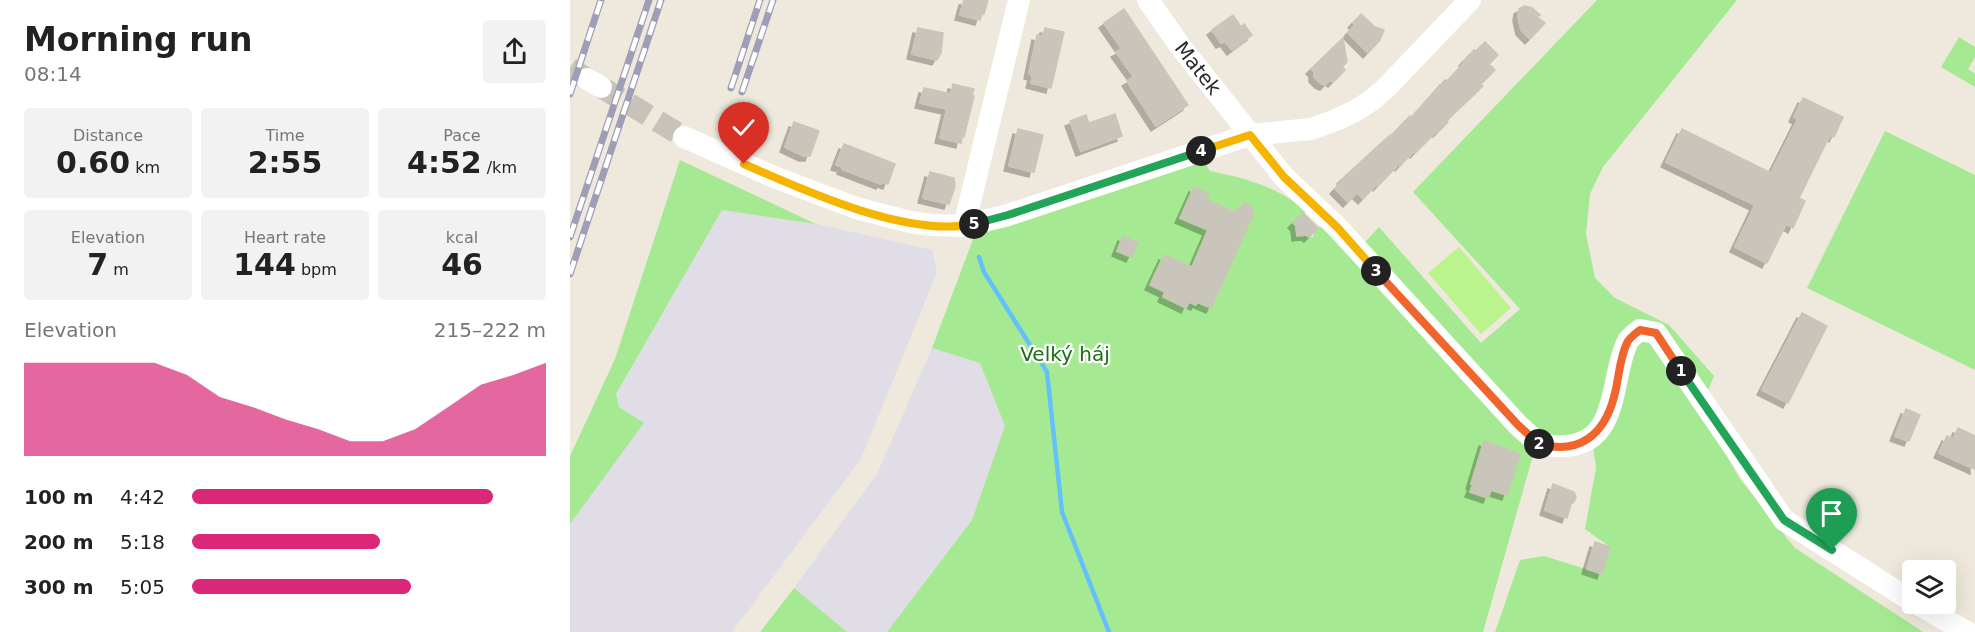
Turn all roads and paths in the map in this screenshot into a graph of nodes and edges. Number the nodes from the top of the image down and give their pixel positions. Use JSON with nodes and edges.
{"nodes":[{"id":1,"x":1019,"y":0,"type":"edge"},
{"id":2,"x":1148,"y":0,"type":"edge"},
{"id":3,"x":1470,"y":0,"type":"edge"},
{"id":4,"x":1250,"y":135,"type":"junction"},
{"id":5,"x":684,"y":137,"type":"tunnel mouth"},
{"id":6,"x":964,"y":226,"type":"junction"},
{"id":7,"x":1902,"y":594,"type":"edge"},
{"id":8,"x":1935,"y":614,"type":"edge"},
{"id":9,"x":1967,"y":632,"type":"edge"}],
"edges":[{"from":1,"to":6,"type":"street"},
{"from":2,"to":4,"type":"street","name":"Matek"},
{"from":3,"to":4,"type":"street"},
{"from":4,"to":6,"type":"street"},
{"from":4,"to":7,"type":"street","name":"Matek"},
{"from":5,"to":6,"type":"street"},
{"from":8,"to":9,"type":"street"}]}
